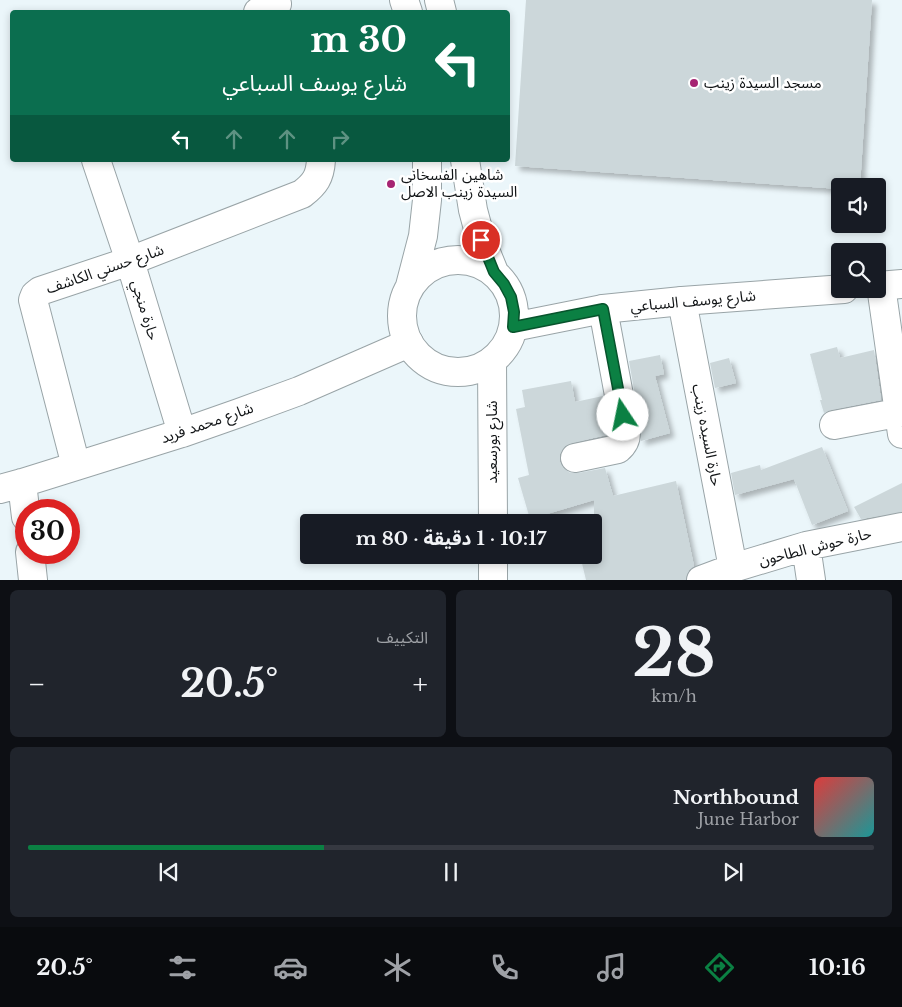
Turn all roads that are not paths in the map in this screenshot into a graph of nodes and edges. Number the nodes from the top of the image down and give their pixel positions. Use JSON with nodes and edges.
{"nodes":[{"id":1,"x":97,"y":162,"type":"edge"},
{"id":2,"x":321,"y":162,"type":"edge"},
{"id":3,"x":427,"y":162,"type":"edge"},
{"id":4,"x":465,"y":162,"type":"edge"},
{"id":5,"x":130,"y":261,"type":"junction"},
{"id":6,"x":494,"y":272,"type":"junction"},
{"id":7,"x":887,"y":285,"type":"edge"},
{"id":8,"x":410,"y":286,"type":"junction"},
{"id":9,"x":831,"y":290,"type":"edge"},
{"id":10,"x":682,"y":301,"type":"junction"},
{"id":11,"x":603,"y":309,"type":"junction"},
{"id":12,"x":513,"y":327,"type":"junction"},
{"id":13,"x":409,"y":343,"type":"junction"},
{"id":14,"x":492,"y":361,"type":"junction"},
{"id":15,"x":901,"y":420,"type":"edge"},
{"id":16,"x":834,"y":425,"type":"dead end"},
{"id":17,"x":182,"y":432,"type":"junction"},
{"id":18,"x":575,"y":458,"type":"dead end"},
{"id":19,"x":76,"y":466,"type":"junction"},
{"id":20,"x":11,"y":486,"type":"edge"},
{"id":21,"x":17,"y":499,"type":"edge"},
{"id":22,"x":493,"y":514,"type":"edge"},
{"id":23,"x":902,"y":527,"type":"edge"},
{"id":24,"x":806,"y":546,"type":"junction"},
{"id":25,"x":31,"y":564,"type":"edge"},
{"id":26,"x":493,"y":564,"type":"edge"},
{"id":27,"x":733,"y":568,"type":"junction"},
{"id":28,"x":33,"y":580,"type":"edge"},
{"id":29,"x":493,"y":580,"type":"edge"},
{"id":30,"x":701,"y":580,"type":"edge"},
{"id":31,"x":810,"y":580,"type":"edge"}],
"edges":[{"from":1,"to":5,"type":"street","name":"حارة منجي"},
{"from":2,"to":5,"type":"street","name":"شارع حسني الكاشف"},
{"from":3,"to":8,"type":"street"},
{"from":4,"to":6,"type":"street"},
{"from":5,"to":17,"type":"street","name":"حارة منجي"},
{"from":5,"to":19,"type":"street","name":"شارع حسني الكاشف"},
{"from":6,"to":8,"type":"street"},
{"from":6,"to":12,"type":"street"},
{"from":7,"to":15,"type":"street"},
{"from":8,"to":13,"type":"street"},
{"from":9,"to":10,"type":"street","name":"شارع يوسف السباعي"},
{"from":10,"to":11,"type":"street","name":"شارع يوسف السباعي"},
{"from":10,"to":27,"type":"street","name":"حارة السيده زينب"},
{"from":11,"to":12,"type":"street","name":"شارع يوسف السباعي"},
{"from":11,"to":18,"type":"street"},
{"from":12,"to":14,"type":"street"},
{"from":13,"to":14,"type":"street"},
{"from":13,"to":17,"type":"street","name":"شارع محمد فريد"},
{"from":14,"to":22,"type":"street","name":"شارع بورسعيد"},
{"from":15,"to":16,"type":"street"},
{"from":17,"to":19,"type":"street","name":"شارع محمد فريد"},
{"from":19,"to":20,"type":"street","name":"شارع محمد فريد"},
{"from":20,"to":21,"type":"street"},
{"from":23,"to":24,"type":"street","name":"حارة حوش الطاحون"},
{"from":24,"to":27,"type":"street","name":"حارة حوش الطاحون"},
{"from":24,"to":31,"type":"street"},
{"from":25,"to":28,"type":"street"},
{"from":26,"to":29,"type":"street"},
{"from":27,"to":30,"type":"street","name":"حارة حوش الطاحون"}]}
